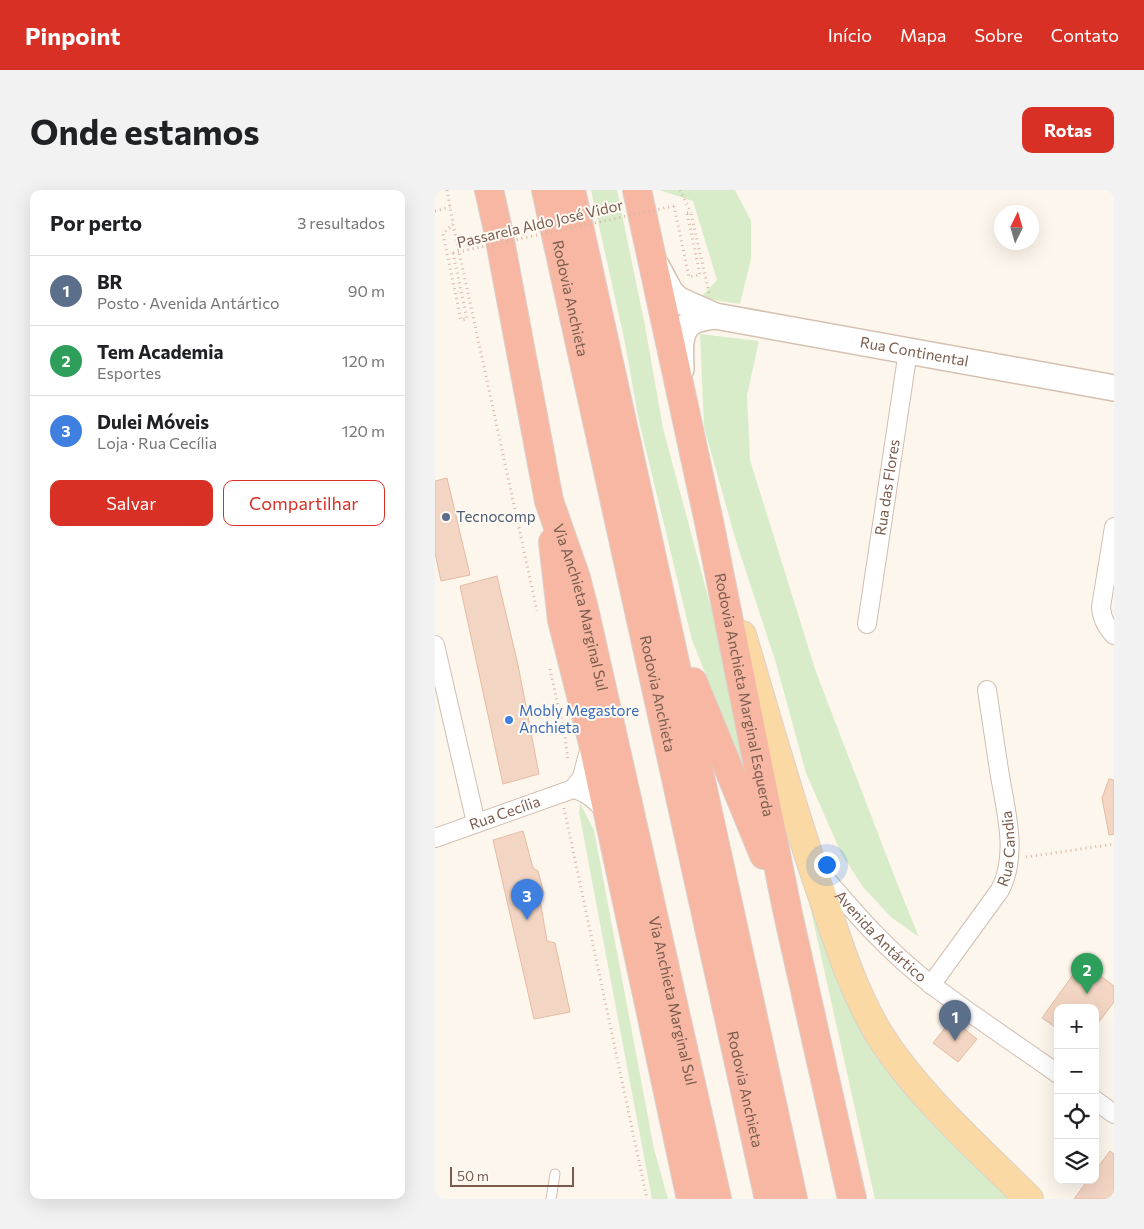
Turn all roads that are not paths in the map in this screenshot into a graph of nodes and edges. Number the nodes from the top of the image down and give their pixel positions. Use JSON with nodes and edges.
{"nodes":[{"id":1,"x":489,"y":190,"type":"edge"},
{"id":2,"x":546,"y":190,"type":"edge"},
{"id":3,"x":571,"y":190,"type":"edge"},
{"id":4,"x":637,"y":190,"type":"edge"},
{"id":5,"x":651,"y":256,"type":"junction"},
{"id":6,"x":715,"y":316,"type":"junction"},
{"id":7,"x":908,"y":351,"type":"junction"},
{"id":8,"x":1114,"y":388,"type":"edge"},
{"id":9,"x":681,"y":397,"type":"junction"},
{"id":10,"x":549,"y":501,"type":"junction"},
{"id":11,"x":709,"y":522,"type":"junction"},
{"id":12,"x":1114,"y":527,"type":"edge"},
{"id":13,"x":663,"y":608,"type":"junction"},
{"id":14,"x":867,"y":624,"type":"dead end"},
{"id":15,"x":1114,"y":635,"type":"edge"},
{"id":16,"x":435,"y":645,"type":"edge"},
{"id":17,"x":440,"y":690,"type":"edge"},
{"id":18,"x":987,"y":690,"type":"dead end"},
{"id":19,"x":591,"y":740,"type":"junction"},
{"id":20,"x":567,"y":791,"type":"junction"},
{"id":21,"x":608,"y":814,"type":"junction"},
{"id":22,"x":476,"y":823,"type":"junction"},
{"id":23,"x":435,"y":838,"type":"edge"},
{"id":24,"x":809,"y":859,"type":"junction"},
{"id":25,"x":788,"y":914,"type":"junction"},
{"id":26,"x":931,"y":985,"type":"junction"},
{"id":27,"x":1054,"y":1071,"type":"edge"},
{"id":28,"x":1099,"y":1103,"type":"edge"},
{"id":29,"x":1114,"y":1114,"type":"edge"},
{"id":30,"x":555,"y":1174,"type":"dead end"},
{"id":31,"x":551,"y":1199,"type":"edge"},
{"id":32,"x":691,"y":1199,"type":"edge"},
{"id":33,"x":717,"y":1199,"type":"edge"},
{"id":34,"x":769,"y":1199,"type":"edge"},
{"id":35,"x":793,"y":1199,"type":"edge"},
{"id":36,"x":853,"y":1199,"type":"edge"},
{"id":37,"x":1029,"y":1199,"type":"edge"}],
"edges":[{"from":1,"to":10,"type":"highway","name":"Via Anchieta Marginal Sul"},
{"from":2,"to":34,"type":"highway","name":"Rodovia Anchieta"},
{"from":3,"to":13,"type":"highway","name":"Rodovia Anchieta"},
{"from":4,"to":5,"type":"highway","name":"Rodovia Anchieta Marginal Esquerda"},
{"from":5,"to":6,"type":"street","name":"Rua Continental"},
{"from":5,"to":9,"type":"highway","name":"Rodovia Anchieta Marginal Esquerda"},
{"from":6,"to":7,"type":"street","name":"Rua Continental"},
{"from":6,"to":9,"type":"street","name":"Rua Continental"},
{"from":7,"to":8,"type":"street","name":"Rua Continental"},
{"from":7,"to":14,"type":"street","name":"Rua das Flores"},
{"from":9,"to":11,"type":"highway","name":"Rodovia Anchieta Marginal Esquerda"},
{"from":10,"to":19,"type":"highway"},
{"from":10,"to":33,"type":"highway","name":"Via Anchieta Marginal Sul"},
{"from":11,"to":24,"type":"main road"},
{"from":11,"to":25,"type":"highway","name":"Rodovia Anchieta Marginal Esquerda"},
{"from":12,"to":15,"type":"street"},
{"from":13,"to":25,"type":"highway"},
{"from":13,"to":35,"type":"highway","name":"Rodovia Anchieta"},
{"from":16,"to":17,"type":"street"},
{"from":17,"to":22,"type":"street"},
{"from":18,"to":26,"type":"street","name":"Rua Candia"},
{"from":19,"to":20,"type":"street"},
{"from":19,"to":21,"type":"highway"},
{"from":20,"to":21,"type":"street"},
{"from":20,"to":22,"type":"street","name":"Rua Cecília"},
{"from":21,"to":32,"type":"highway"},
{"from":22,"to":23,"type":"street","name":"Rua Cecília"},
{"from":24,"to":26,"type":"street","name":"Avenida Antártico"},
{"from":24,"to":37,"type":"main road"},
{"from":25,"to":36,"type":"highway","name":"Rodovia Anchieta Marginal Esquerda"},
{"from":26,"to":27,"type":"street","name":"Avenida Antártico"},
{"from":28,"to":29,"type":"street"},
{"from":30,"to":31,"type":"lane"}]}
